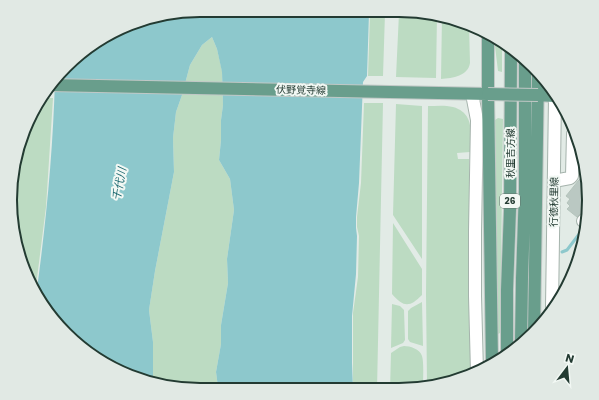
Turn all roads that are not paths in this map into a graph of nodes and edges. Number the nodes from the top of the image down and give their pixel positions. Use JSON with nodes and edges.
{"nodes":[{"id":1,"x":488,"y":40,"type":"edge"},
{"id":2,"x":511,"y":56,"type":"edge"},
{"id":3,"x":525,"y":68,"type":"edge"},
{"id":4,"x":58,"y":85,"type":"edge"},
{"id":5,"x":472,"y":94,"type":"junction"},
{"id":6,"x":488,"y":94,"type":"junction"},
{"id":7,"x":549,"y":96,"type":"edge"},
{"id":8,"x":573,"y":143,"type":"edge"},
{"id":9,"x":554,"y":181,"type":"junction"},
{"id":10,"x":552,"y":300,"type":"edge"},
{"id":11,"x":535,"y":323,"type":"edge"},
{"id":12,"x":522,"y":336,"type":"edge"},
{"id":13,"x":507,"y":347,"type":"edge"},
{"id":14,"x":492,"y":357,"type":"edge"},
{"id":15,"x":477,"y":365,"type":"edge"}],
"edges":[{"from":1,"to":6,"type":"main road"},
{"from":2,"to":13,"type":"main road","name":"秋里吉方線","number":"26"},
{"from":3,"to":12,"type":"main road","name":"秋里吉方線","number":"26"},
{"from":4,"to":5,"type":"main road","name":"伏野覚寺線"},
{"from":5,"to":6,"type":"main road","name":"伏野覚寺線"},
{"from":5,"to":15,"type":"street"},
{"from":6,"to":7,"type":"main road","name":"伏野覚寺線","bridge":true},
{"from":6,"to":14,"type":"main road"},
{"from":7,"to":9,"type":"street","name":"行徳秋里線"},
{"from":7,"to":11,"type":"main road"},
{"from":8,"to":9,"type":"street"},
{"from":9,"to":10,"type":"street","name":"行徳秋里線"}]}
